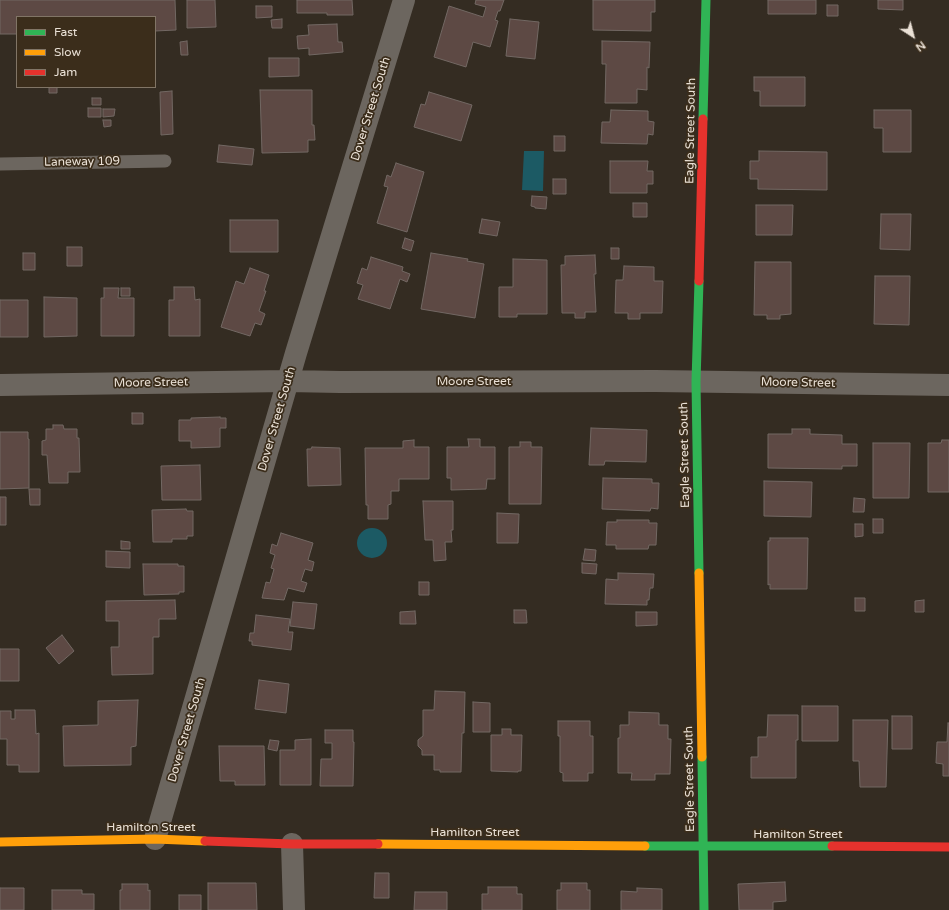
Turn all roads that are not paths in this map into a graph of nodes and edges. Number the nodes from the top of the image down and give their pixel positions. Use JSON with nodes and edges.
{"nodes":[{"id":1,"x":404,"y":0,"type":"edge"},
{"id":2,"x":706,"y":0,"type":"edge"},
{"id":3,"x":165,"y":161,"type":"dead end"},
{"id":4,"x":0,"y":164,"type":"edge"},
{"id":5,"x":288,"y":381,"type":"junction"},
{"id":6,"x":696,"y":382,"type":"junction"},
{"id":7,"x":0,"y":385,"type":"edge"},
{"id":8,"x":949,"y":385,"type":"edge"},
{"id":9,"x":155,"y":839,"type":"junction"},
{"id":10,"x":0,"y":842,"type":"edge"},
{"id":11,"x":292,"y":844,"type":"junction"},
{"id":12,"x":703,"y":846,"type":"junction"},
{"id":13,"x":949,"y":847,"type":"edge"},
{"id":14,"x":294,"y":910,"type":"edge"},
{"id":15,"x":704,"y":910,"type":"edge"}],
"edges":[{"from":1,"to":5,"type":"street","name":"Dover Street South"},
{"from":2,"to":6,"type":"street","name":"Eagle Street South"},
{"from":3,"to":4,"type":"lane","name":"Laneway 109"},
{"from":5,"to":6,"type":"street","name":"Moore Street"},
{"from":5,"to":7,"type":"street","name":"Moore Street"},
{"from":5,"to":9,"type":"street","name":"Dover Street South"},
{"from":6,"to":8,"type":"street","name":"Moore Street"},
{"from":6,"to":12,"type":"street","name":"Eagle Street South"},
{"from":9,"to":10,"type":"street","name":"Hamilton Street"},
{"from":9,"to":11,"type":"street","name":"Hamilton Street"},
{"from":11,"to":12,"type":"street","name":"Hamilton Street"},
{"from":11,"to":14,"type":"street"},
{"from":12,"to":13,"type":"street","name":"Hamilton Street"},
{"from":12,"to":15,"type":"street","name":"Eagle Street South"}]}
